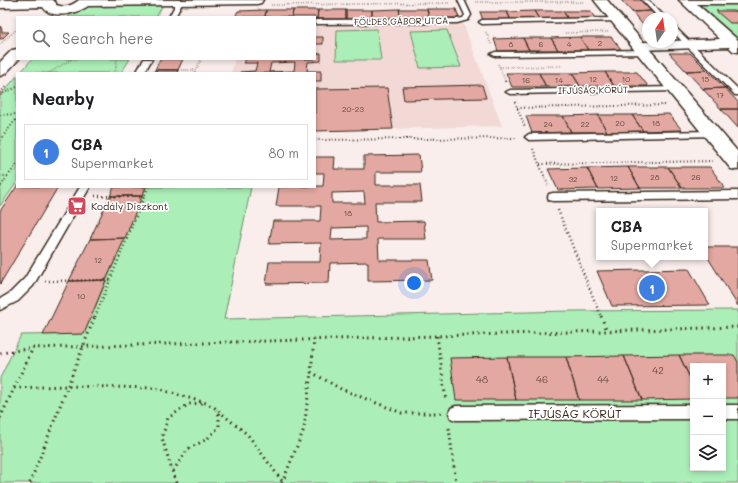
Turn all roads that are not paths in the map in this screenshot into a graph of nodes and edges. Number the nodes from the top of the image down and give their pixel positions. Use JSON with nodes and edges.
{"nodes":[{"id":1,"x":225,"y":0,"type":"edge"},
{"id":2,"x":257,"y":0,"type":"edge"},
{"id":3,"x":600,"y":0,"type":"edge"},
{"id":4,"x":645,"y":0,"type":"edge"},
{"id":5,"x":685,"y":0,"type":"edge"},
{"id":6,"x":738,"y":0,"type":"edge"},
{"id":7,"x":86,"y":1,"type":"edge"},
{"id":8,"x":181,"y":1,"type":"edge"},
{"id":9,"x":462,"y":1,"type":"edge"},
{"id":10,"x":0,"y":4,"type":"edge"},
{"id":11,"x":54,"y":8,"type":"edge"},
{"id":12,"x":657,"y":12,"type":"edge"},
{"id":13,"x":173,"y":16,"type":"edge"},
{"id":14,"x":617,"y":20,"type":"junction"},
{"id":15,"x":316,"y":22,"type":"edge"},
{"id":16,"x":482,"y":22,"type":"road end"},
{"id":17,"x":678,"y":34,"type":"edge"},
{"id":18,"x":689,"y":44,"type":"junction"},
{"id":19,"x":735,"y":45,"type":"edge"},
{"id":20,"x":641,"y":49,"type":"junction"},
{"id":21,"x":16,"y":54,"type":"edge"},
{"id":22,"x":495,"y":54,"type":"road end"},
{"id":23,"x":147,"y":60,"type":"edge"},
{"id":24,"x":0,"y":71,"type":"edge"},
{"id":25,"x":141,"y":72,"type":"edge"},
{"id":26,"x":675,"y":89,"type":"junction"},
{"id":27,"x":510,"y":92,"type":"road end"},
{"id":28,"x":738,"y":94,"type":"edge"},
{"id":29,"x":713,"y":134,"type":"junction"},
{"id":30,"x":528,"y":137,"type":"road end"},
{"id":31,"x":738,"y":164,"type":"edge"},
{"id":32,"x":83,"y":192,"type":"edge"},
{"id":33,"x":738,"y":195,"type":"edge"},
{"id":34,"x":553,"y":198,"type":"road end"},
{"id":35,"x":0,"y":305,"type":"edge"},
{"id":36,"x":690,"y":412,"type":"edge"},
{"id":37,"x":726,"y":412,"type":"edge"},
{"id":38,"x":738,"y":412,"type":"edge"},
{"id":39,"x":456,"y":413,"type":"road end"}],
"edges":[{"from":1,"to":2,"type":"street"},
{"from":1,"to":8,"type":"street"},
{"from":3,"to":14,"type":"street"},
{"from":4,"to":12,"type":"lane"},
{"from":5,"to":6,"type":"street"},
{"from":5,"to":19,"type":"street"},
{"from":7,"to":8,"type":"street"},
{"from":7,"to":11,"type":"street"},
{"from":8,"to":13,"type":"lane"},
{"from":9,"to":15,"type":"lane","name":"FÖLDES GÁBOR UTCA"},
{"from":10,"to":11,"type":"street"},
{"from":14,"to":16,"type":"lane"},
{"from":14,"to":20,"type":"street"},
{"from":17,"to":18,"type":"lane"},
{"from":18,"to":19,"type":"street"},
{"from":18,"to":20,"type":"street"},
{"from":18,"to":28,"type":"lane"},
{"from":20,"to":22,"type":"lane"},
{"from":20,"to":26,"type":"street"},
{"from":21,"to":24,"type":"street"},
{"from":23,"to":25,"type":"lane"},
{"from":26,"to":27,"type":"lane","name":"IFJÚSÁG KÖRÚT"},
{"from":26,"to":29,"type":"street"},
{"from":29,"to":30,"type":"lane"},
{"from":29,"to":31,"type":"street"},
{"from":32,"to":35,"type":"lane"},
{"from":33,"to":34,"type":"lane"},
{"from":36,"to":39,"type":"lane","name":"IFJÚSÁG KÖRÚT"},
{"from":37,"to":38,"type":"lane"}]}
